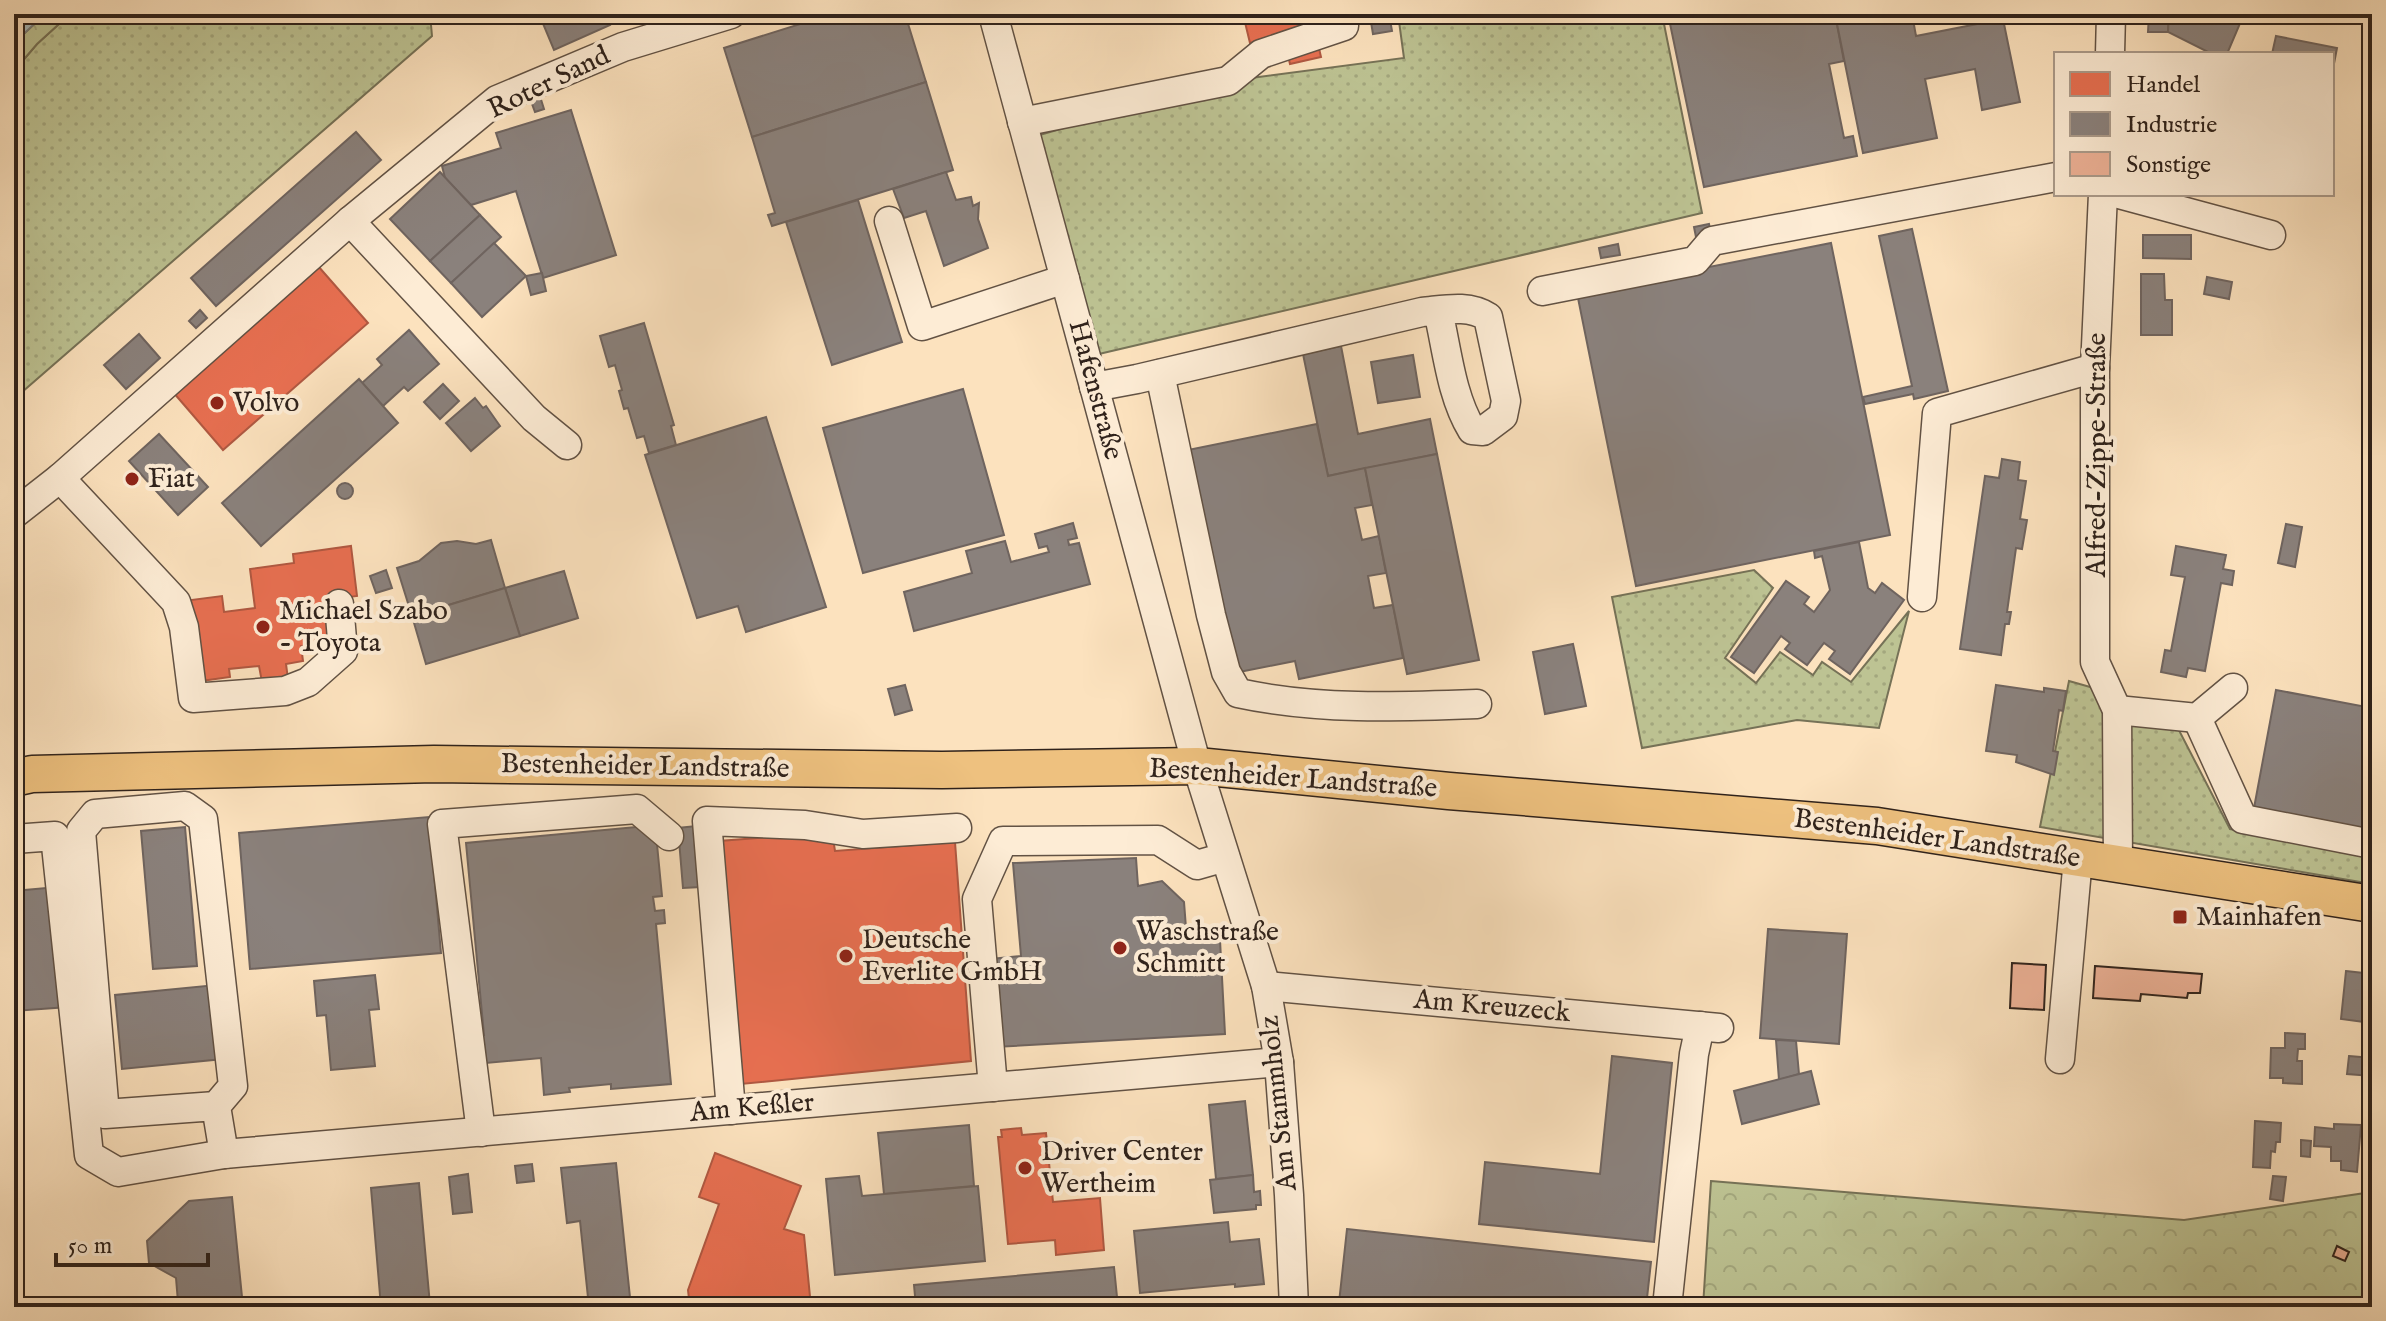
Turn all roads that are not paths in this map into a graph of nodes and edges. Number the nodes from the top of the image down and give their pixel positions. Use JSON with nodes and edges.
{"nodes":[{"id":1,"x":731,"y":14,"type":"edge"},
{"id":2,"x":993,"y":14,"type":"edge"},
{"id":3,"x":1343,"y":14,"type":"edge"},
{"id":4,"x":2111,"y":14,"type":"edge"},
{"id":5,"x":2110,"y":52,"type":"edge"},
{"id":6,"x":1022,"y":122,"type":"junction"},
{"id":7,"x":2054,"y":177,"type":"edge"},
{"id":8,"x":2103,"y":196,"type":"edge"},
{"id":9,"x":2126,"y":196,"type":"edge"},
{"id":10,"x":350,"y":221,"type":"junction"},
{"id":11,"x":889,"y":221,"type":"dead end"},
{"id":12,"x":2271,"y":235,"type":"dead end"},
{"id":13,"x":1065,"y":279,"type":"junction"},
{"id":14,"x":1542,"y":291,"type":"dead end"},
{"id":15,"x":1438,"y":311,"type":"dead end"},
{"id":16,"x":2095,"y":368,"type":"junction"},
{"id":17,"x":1160,"y":374,"type":"junction"},
{"id":18,"x":1094,"y":387,"type":"junction"},
{"id":19,"x":567,"y":445,"type":"dead end"},
{"id":20,"x":60,"y":478,"type":"junction"},
{"id":21,"x":14,"y":514,"type":"edge"},
{"id":22,"x":1922,"y":597,"type":"dead end"},
{"id":23,"x":339,"y":604,"type":"dead end"},
{"id":24,"x":2233,"y":688,"type":"dead end"},
{"id":25,"x":1477,"y":704,"type":"dead end"},
{"id":26,"x":2117,"y":710,"type":"junction"},
{"id":27,"x":2197,"y":718,"type":"junction"},
{"id":28,"x":1197,"y":766,"type":"junction"},
{"id":29,"x":14,"y":778,"type":"edge"},
{"id":30,"x":957,"y":828,"type":"dead end"},
{"id":31,"x":669,"y":836,"type":"dead end"},
{"id":32,"x":14,"y":839,"type":"edge"},
{"id":33,"x":2372,"y":844,"type":"edge"},
{"id":34,"x":1225,"y":857,"type":"junction"},
{"id":35,"x":2078,"y":858,"type":"junction"},
{"id":36,"x":2118,"y":864,"type":"junction"},
{"id":37,"x":2372,"y":904,"type":"edge"},
{"id":38,"x":1266,"y":986,"type":"junction"},
{"id":39,"x":2060,"y":1059,"type":"dead end"},
{"id":40,"x":1279,"y":1062,"type":"junction"},
{"id":41,"x":993,"y":1087,"type":"junction"},
{"id":42,"x":216,"y":1106,"type":"junction"},
{"id":43,"x":731,"y":1110,"type":"junction"},
{"id":44,"x":481,"y":1132,"type":"junction"},
{"id":45,"x":224,"y":1154,"type":"junction"},
{"id":46,"x":1294,"y":1307,"type":"edge"},
{"id":47,"x":1667,"y":1307,"type":"edge"}],
"edges":[{"from":1,"to":10,"type":"street","name":"Roter Sand"},
{"from":2,"to":6,"type":"street","name":"Hafenstraße"},
{"from":3,"to":6,"type":"street"},
{"from":4,"to":5,"type":"street"},
{"from":6,"to":13,"type":"street","name":"Hafenstraße"},
{"from":7,"to":14,"type":"street"},
{"from":8,"to":16,"type":"street","name":"Alfred-Zippe-Straße"},
{"from":9,"to":12,"type":"street"},
{"from":10,"to":19,"type":"street"},
{"from":10,"to":20,"type":"street","name":"Roter Sand"},
{"from":11,"to":13,"type":"street"},
{"from":13,"to":18,"type":"street","name":"Hafenstraße"},
{"from":15,"to":17,"type":"street"},
{"from":16,"to":22,"type":"street"},
{"from":16,"to":26,"type":"street","name":"Alfred-Zippe-Straße"},
{"from":17,"to":18,"type":"street"},
{"from":17,"to":25,"type":"street"},
{"from":18,"to":28,"type":"street","name":"Hafenstraße"},
{"from":20,"to":21,"type":"street","name":"Roter Sand"},
{"from":20,"to":23,"type":"street"},
{"from":24,"to":27,"type":"street"},
{"from":26,"to":27,"type":"street"},
{"from":26,"to":36,"type":"street"},
{"from":27,"to":33,"type":"street"},
{"from":28,"to":29,"type":"main road","name":"Bestenheider Landstraße"},
{"from":28,"to":34,"type":"street","name":"Am Stammholz"},
{"from":28,"to":35,"type":"main road","name":"Bestenheider Landstraße"},
{"from":30,"to":43,"type":"street"},
{"from":31,"to":44,"type":"street"},
{"from":32,"to":45,"type":"street","name":"Am Keßler"},
{"from":34,"to":38,"type":"street","name":"Am Stammholz"},
{"from":34,"to":41,"type":"street"},
{"from":35,"to":36,"type":"main road","name":"Bestenheider Landstraße"},
{"from":35,"to":39,"type":"street"},
{"from":36,"to":37,"type":"main road","name":"Bestenheider Landstraße"},
{"from":38,"to":40,"type":"street","name":"Am Stammholz"},
{"from":38,"to":47,"type":"street","name":"Am Kreuzeck"},
{"from":40,"to":41,"type":"street","name":"Am Keßler"},
{"from":40,"to":46,"type":"street","name":"Am Stammholz"},
{"from":41,"to":43,"type":"street","name":"Am Keßler"},
{"from":42,"to":42,"type":"street"},
{"from":42,"to":45,"type":"street"},
{"from":43,"to":44,"type":"street","name":"Am Keßler"},
{"from":44,"to":45,"type":"street","name":"Am Keßler"}]}
